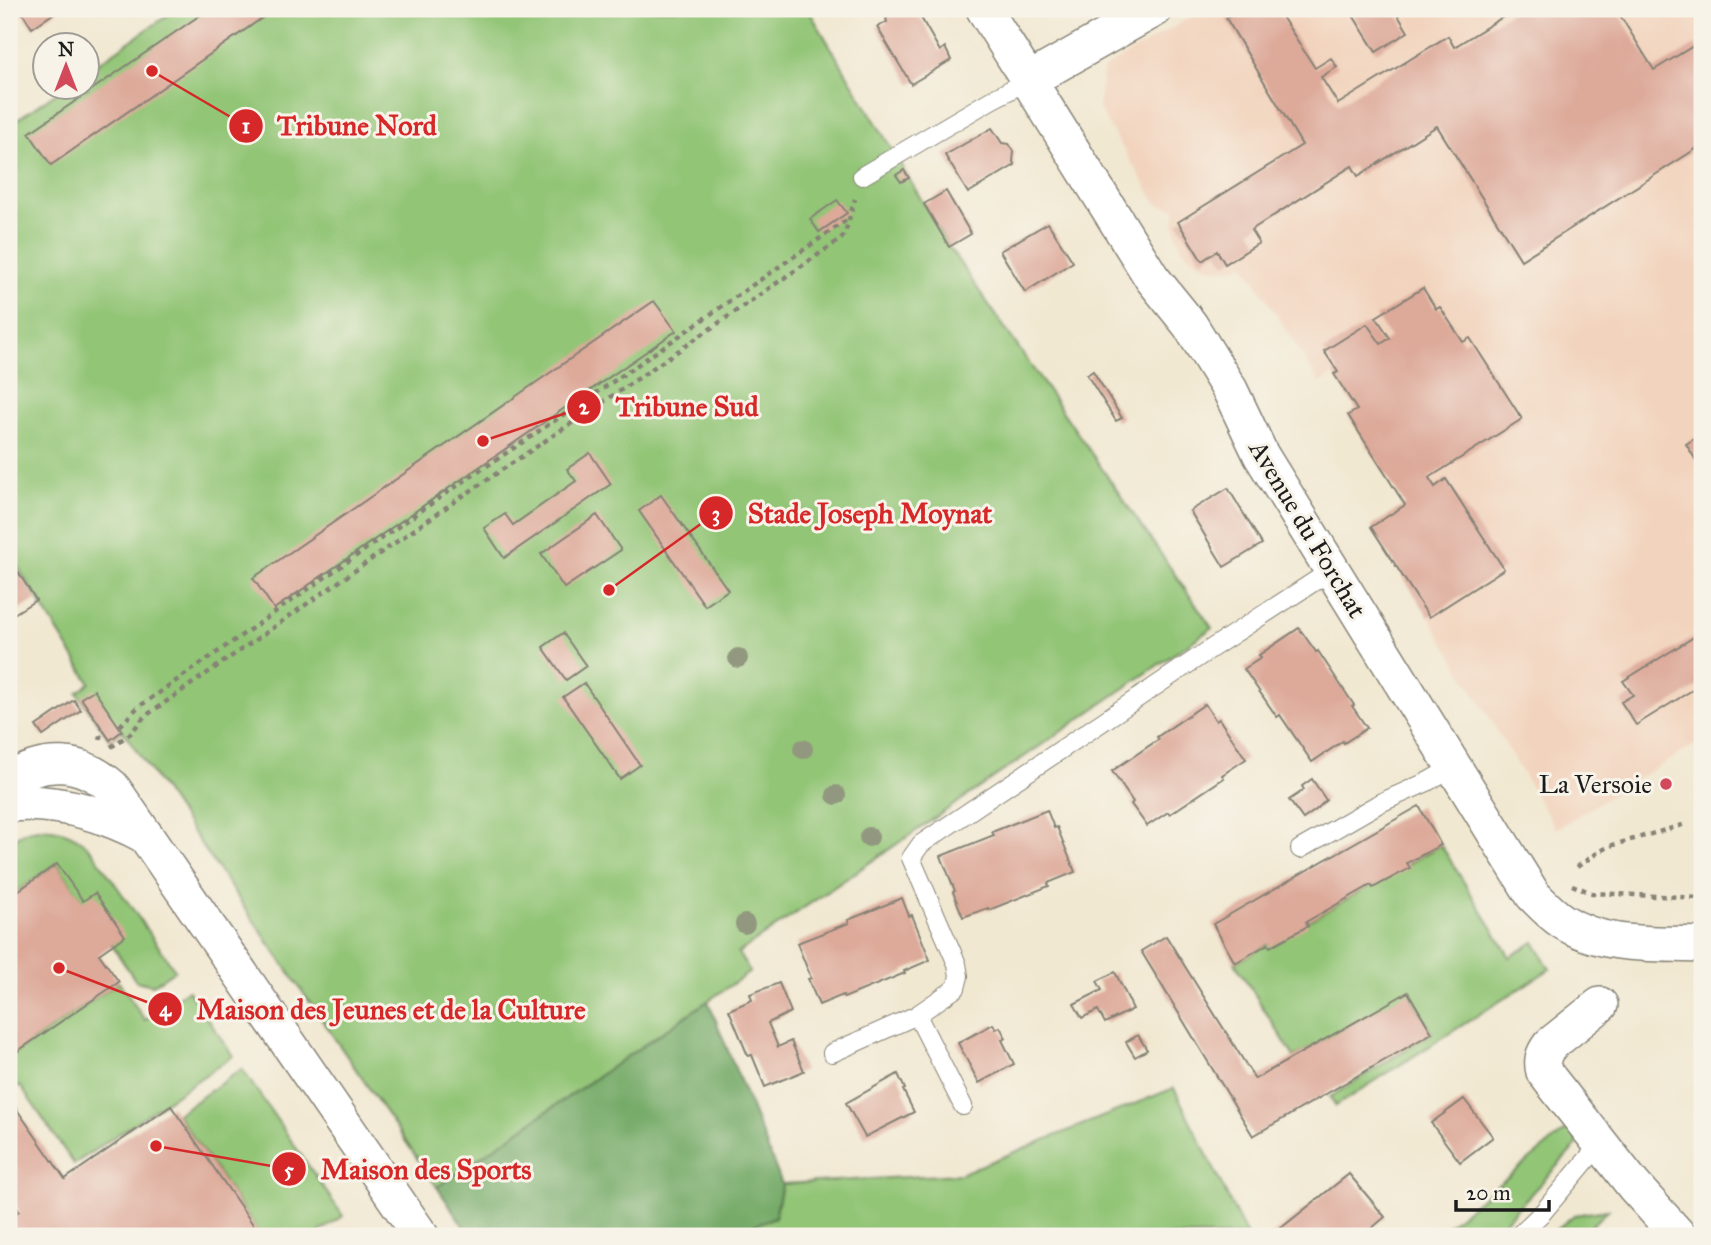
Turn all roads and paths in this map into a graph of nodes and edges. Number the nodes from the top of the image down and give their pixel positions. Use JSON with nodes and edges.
{"nodes":[{"id":1,"x":984,"y":9,"type":"edge"},
{"id":2,"x":1155,"y":9,"type":"edge"},
{"id":3,"x":1029,"y":80,"type":"junction"},
{"id":4,"x":862,"y":176,"type":"dead end"},
{"id":5,"x":1332,"y":570,"type":"junction"},
{"id":6,"x":120,"y":726,"type":"dead end"},
{"id":7,"x":103,"y":764,"type":"junction"},
{"id":8,"x":1453,"y":766,"type":"junction"},
{"id":9,"x":9,"y":780,"type":"edge"},
{"id":10,"x":9,"y":804,"type":"edge"},
{"id":11,"x":87,"y":810,"type":"junction"},
{"id":12,"x":1686,"y":824,"type":"dead end"},
{"id":13,"x":146,"y":836,"type":"junction"},
{"id":14,"x":1300,"y":849,"type":"dead end"},
{"id":15,"x":1577,"y":867,"type":"dead end"},
{"id":16,"x":1702,"y":945,"type":"edge"},
{"id":17,"x":1600,"y":1005,"type":"dead end"},
{"id":18,"x":918,"y":1015,"type":"junction"},
{"id":19,"x":832,"y":1053,"type":"dead end"},
{"id":20,"x":963,"y":1107,"type":"dead end"},
{"id":21,"x":1600,"y":1144,"type":"junction"},
{"id":22,"x":421,"y":1236,"type":"edge"},
{"id":23,"x":1518,"y":1236,"type":"edge"},
{"id":24,"x":1679,"y":1236,"type":"edge"}],
"edges":[{"from":1,"to":3,"type":"street","name":"Avenue du Forchat"},
{"from":2,"to":3,"type":"street"},
{"from":3,"to":4,"type":"lane"},
{"from":3,"to":5,"type":"street","name":"Avenue du Forchat"},
{"from":5,"to":8,"type":"street","name":"Avenue du Forchat"},
{"from":5,"to":18,"type":"lane"},
{"from":6,"to":7,"type":"path"},
{"from":7,"to":9,"type":"street"},
{"from":7,"to":11,"type":"street"},
{"from":7,"to":13,"type":"street"},
{"from":8,"to":14,"type":"lane"},
{"from":8,"to":16,"type":"street","name":"Avenue du Forchat"},
{"from":10,"to":11,"type":"street"},
{"from":11,"to":13,"type":"street"},
{"from":12,"to":15,"type":"path"},
{"from":13,"to":22,"type":"street"},
{"from":17,"to":21,"type":"street"},
{"from":18,"to":19,"type":"lane"},
{"from":18,"to":20,"type":"lane"},
{"from":21,"to":23,"type":"lane"},
{"from":21,"to":24,"type":"street"}]}
